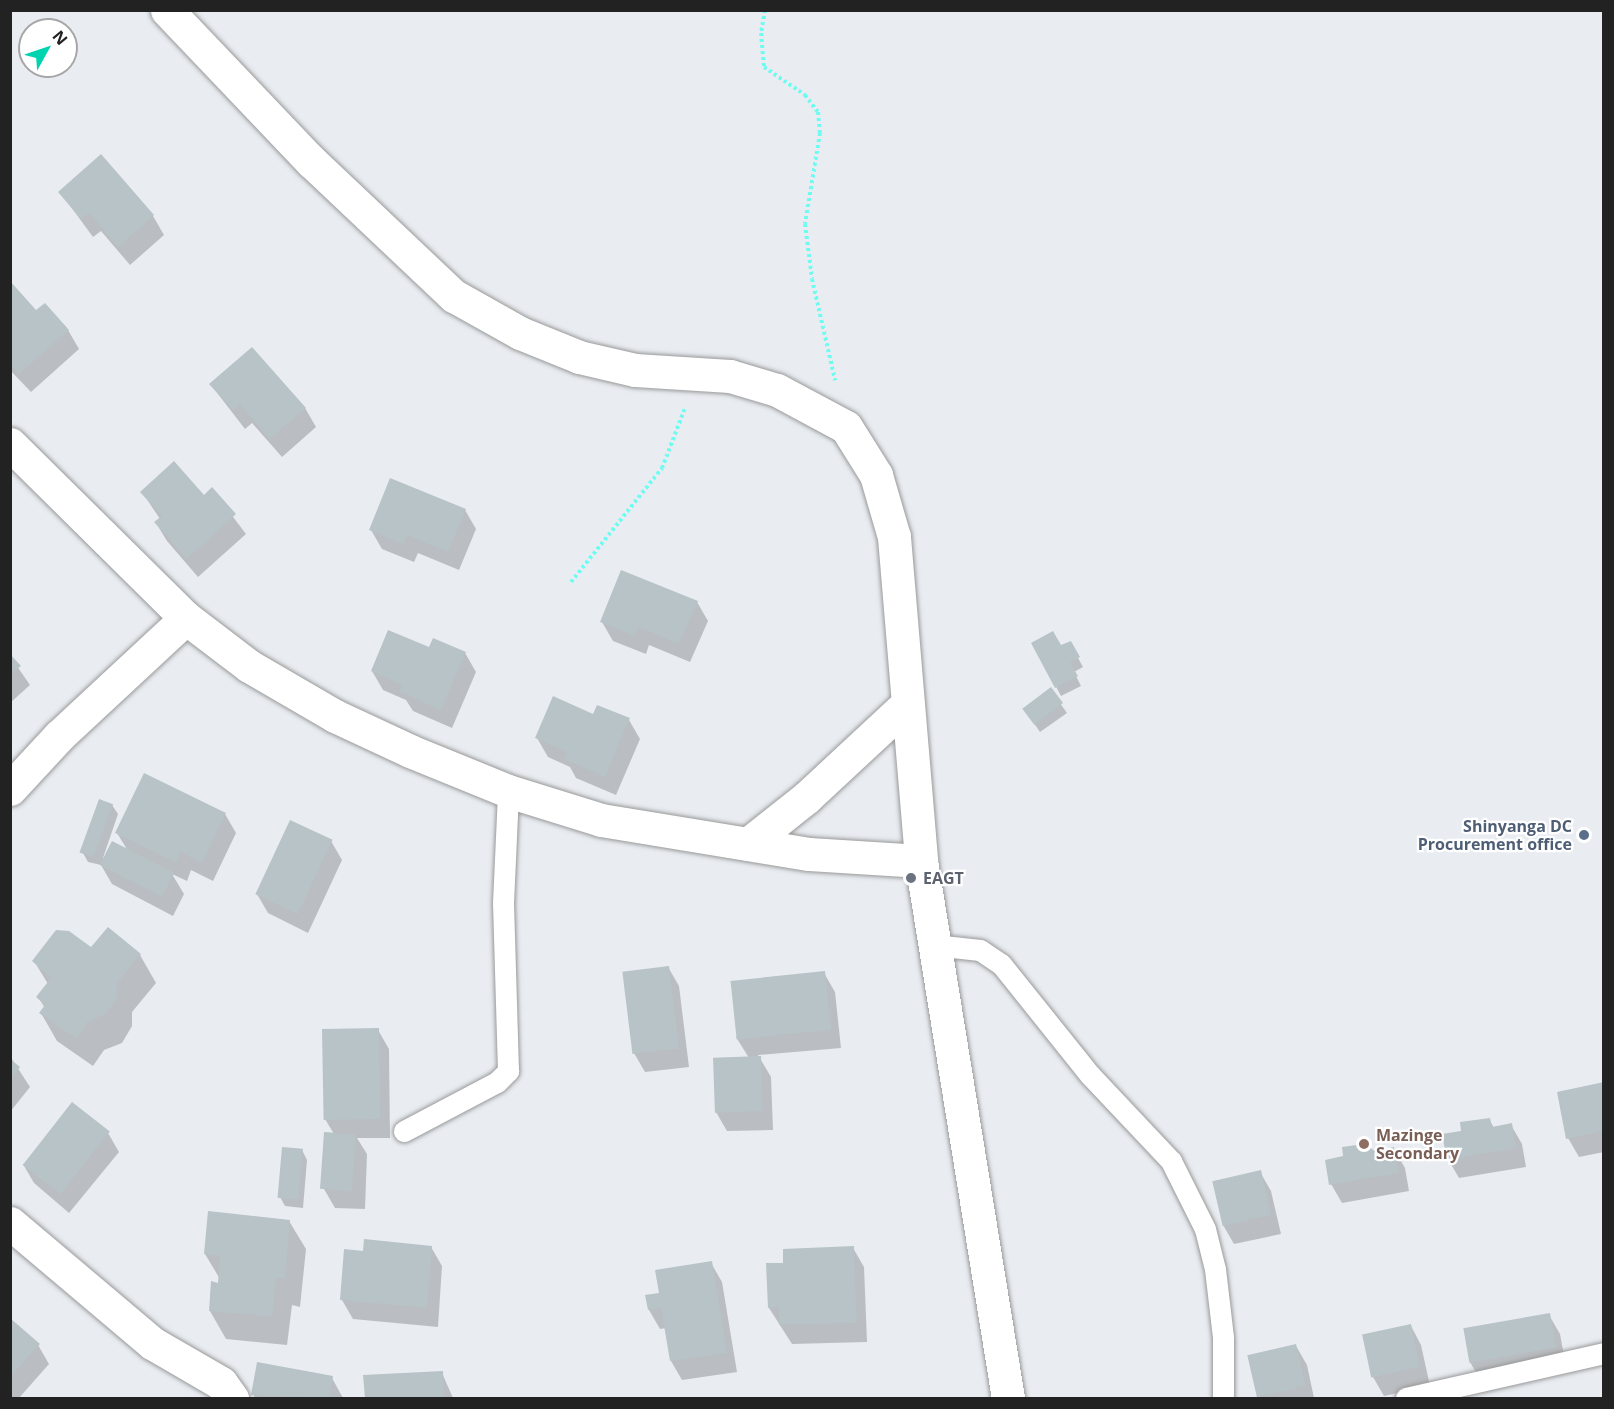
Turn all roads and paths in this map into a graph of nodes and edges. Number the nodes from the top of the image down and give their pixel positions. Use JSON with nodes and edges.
{"nodes":[{"id":1,"x":167,"y":10,"type":"edge"},
{"id":2,"x":765,"y":10,"type":"edge"},
{"id":3,"x":697,"y":373,"type":"junction"},
{"id":4,"x":846,"y":427,"type":"junction"},
{"id":5,"x":10,"y":444,"type":"edge"},
{"id":6,"x":571,"y":582,"type":"dead end"},
{"id":7,"x":186,"y":618,"type":"junction"},
{"id":8,"x":907,"y":704,"type":"junction"},
{"id":9,"x":10,"y":789,"type":"edge"},
{"id":10,"x":507,"y":792,"type":"junction"},
{"id":11,"x":748,"y":844,"type":"junction"},
{"id":12,"x":921,"y":861,"type":"junction"},
{"id":13,"x":934,"y":945,"type":"junction"},
{"id":14,"x":404,"y":1131,"type":"dead end"},
{"id":15,"x":10,"y":1223,"type":"edge"},
{"id":16,"x":1604,"y":1353,"type":"edge"},
{"id":17,"x":232,"y":1398,"type":"edge"},
{"id":18,"x":1008,"y":1398,"type":"edge"},
{"id":19,"x":1223,"y":1398,"type":"edge"},
{"id":20,"x":1406,"y":1398,"type":"edge"}],
"edges":[{"from":1,"to":3,"type":"street"},
{"from":2,"to":4,"type":"path"},
{"from":3,"to":4,"type":"street"},
{"from":3,"to":6,"type":"path"},
{"from":4,"to":8,"type":"street"},
{"from":5,"to":7,"type":"street"},
{"from":7,"to":9,"type":"street"},
{"from":7,"to":10,"type":"street"},
{"from":8,"to":11,"type":"street"},
{"from":8,"to":12,"type":"street"},
{"from":10,"to":11,"type":"street"},
{"from":10,"to":14,"type":"lane"},
{"from":11,"to":12,"type":"street"},
{"from":12,"to":13,"type":"street"},
{"from":13,"to":18,"type":"street"},
{"from":13,"to":19,"type":"lane"},
{"from":15,"to":17,"type":"street"},
{"from":16,"to":20,"type":"lane"}]}
